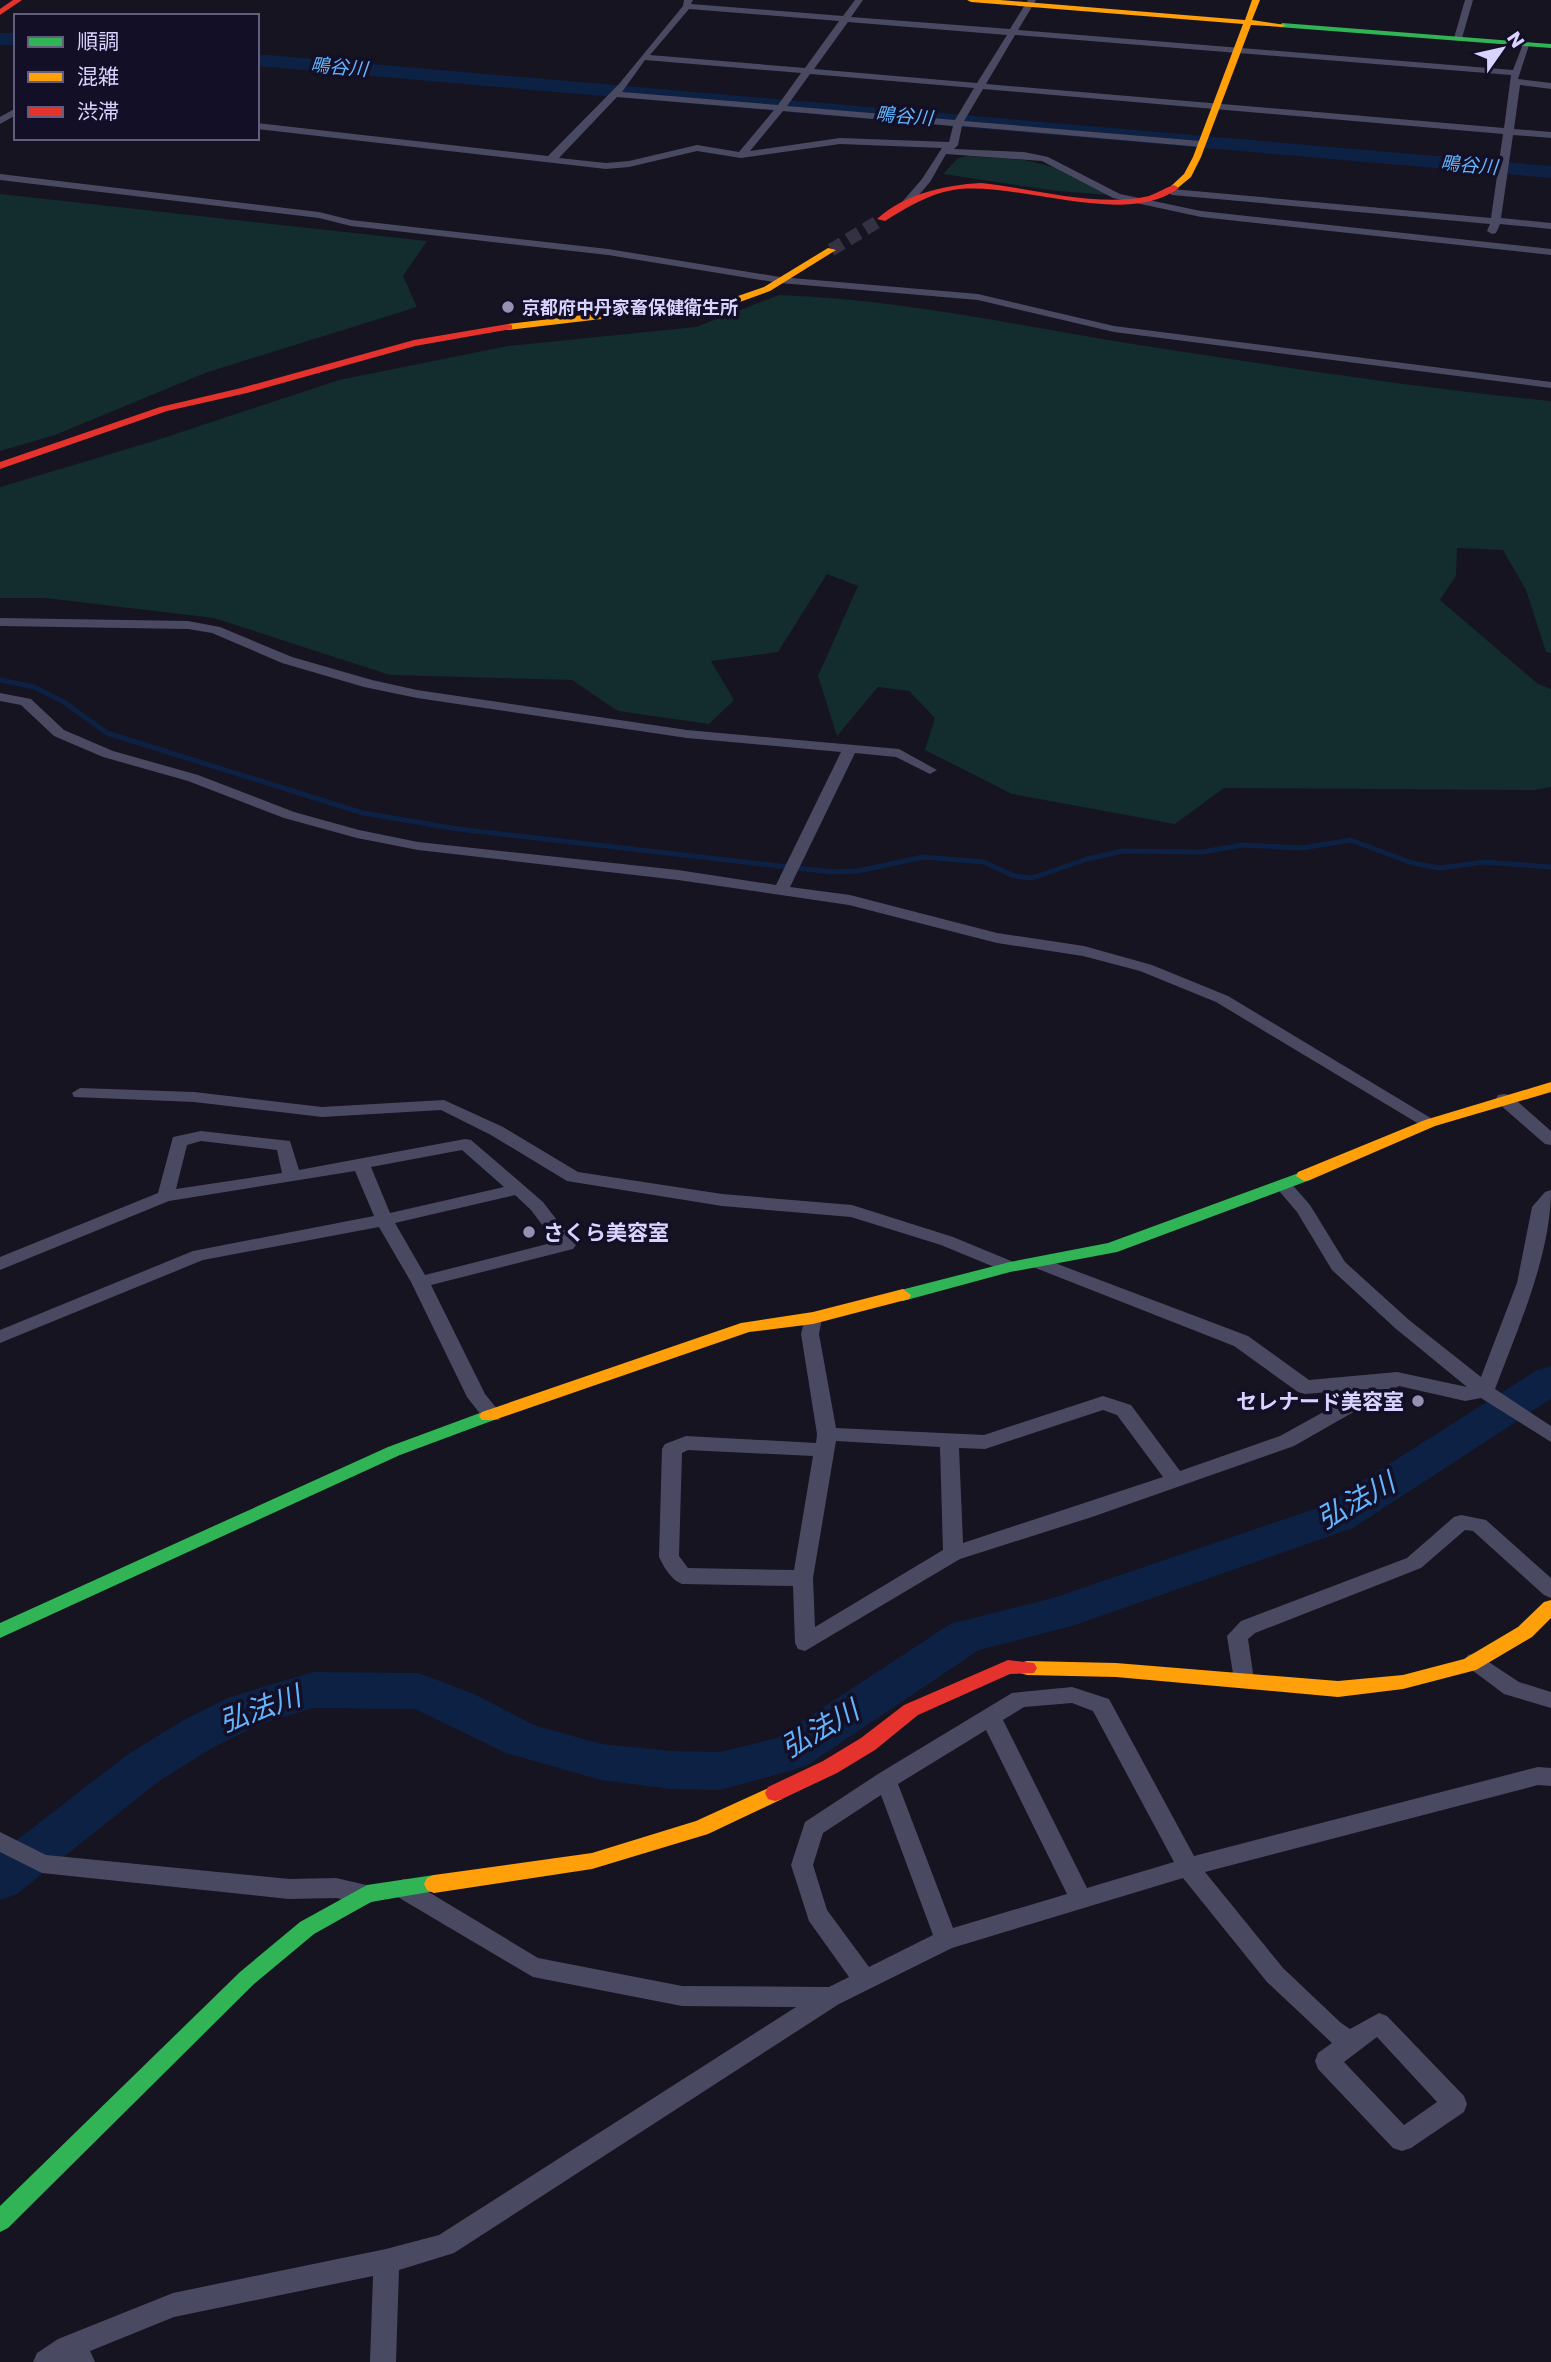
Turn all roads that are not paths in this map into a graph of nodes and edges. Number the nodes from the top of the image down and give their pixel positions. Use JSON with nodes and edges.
{"nodes":[{"id":1,"x":18,"y":0,"type":"edge"},
{"id":2,"x":859,"y":0,"type":"edge"},
{"id":3,"x":971,"y":0,"type":"edge"},
{"id":4,"x":1255,"y":0,"type":"edge"},
{"id":5,"x":1469,"y":0,"type":"edge"},
{"id":6,"x":1030,"y":2,"type":"edge"},
{"id":7,"x":688,"y":3,"type":"edge"},
{"id":8,"x":0,"y":13,"type":"edge"},
{"id":9,"x":846,"y":18,"type":"junction"},
{"id":10,"x":1248,"y":22,"type":"junction"},
{"id":11,"x":1013,"y":32,"type":"junction"},
{"id":12,"x":1458,"y":38,"type":"junction"},
{"id":13,"x":1527,"y":44,"type":"junction"},
{"id":14,"x":1551,"y":46,"type":"edge"},
{"id":15,"x":1238,"y":50,"type":"junction"},
{"id":16,"x":643,"y":57,"type":"junction"},
{"id":17,"x":807,"y":71,"type":"junction"},
{"id":18,"x":1514,"y":77,"type":"junction"},
{"id":19,"x":981,"y":86,"type":"junction"},
{"id":20,"x":1551,"y":86,"type":"edge"},
{"id":21,"x":615,"y":94,"type":"junction"},
{"id":22,"x":1214,"y":105,"type":"junction"},
{"id":23,"x":780,"y":108,"type":"junction"},
{"id":24,"x":958,"y":123,"type":"junction"},
{"id":25,"x":259,"y":126,"type":"edge"},
{"id":26,"x":1508,"y":131,"type":"junction"},
{"id":27,"x":1551,"y":135,"type":"edge"},
{"id":28,"x":1201,"y":141,"type":"junction"},
{"id":29,"x":953,"y":145,"type":"junction"},
{"id":30,"x":943,"y":151,"type":"junction"},
{"id":31,"x":741,"y":155,"type":"junction"},
{"id":32,"x":548,"y":160,"type":"junction"},
{"id":33,"x":0,"y":177,"type":"edge"},
{"id":34,"x":1172,"y":192,"type":"junction"},
{"id":35,"x":1134,"y":200,"type":"junction"},
{"id":36,"x":907,"y":202,"type":"junction"},
{"id":37,"x":882,"y":219,"type":"tunnel mouth"},
{"id":38,"x":1496,"y":221,"type":"junction"},
{"id":39,"x":1551,"y":226,"type":"edge"},
{"id":40,"x":1492,"y":246,"type":"junction"},
{"id":41,"x":831,"y":250,"type":"tunnel mouth"},
{"id":42,"x":1551,"y":252,"type":"edge"},
{"id":43,"x":780,"y":280,"type":"junction"},
{"id":44,"x":1551,"y":384,"type":"edge"},
{"id":45,"x":0,"y":466,"type":"edge"},
{"id":46,"x":0,"y":622,"type":"edge"},
{"id":47,"x":0,"y":696,"type":"edge"},
{"id":48,"x":850,"y":748,"type":"junction"},
{"id":49,"x":930,"y":770,"type":"dead end"},
{"id":50,"x":781,"y":890,"type":"junction"},
{"id":51,"x":1551,"y":1087,"type":"edge"},
{"id":52,"x":80,"y":1093,"type":"dead end"},
{"id":53,"x":1504,"y":1099,"type":"junction"},
{"id":54,"x":1430,"y":1123,"type":"junction"},
{"id":55,"x":1551,"y":1140,"type":"edge"},
{"id":56,"x":360,"y":1164,"type":"junction"},
{"id":57,"x":292,"y":1177,"type":"junction"},
{"id":58,"x":1283,"y":1185,"type":"junction"},
{"id":59,"x":518,"y":1189,"type":"junction"},
{"id":60,"x":166,"y":1196,"type":"junction"},
{"id":61,"x":1551,"y":1196,"type":"edge"},
{"id":62,"x":384,"y":1220,"type":"junction"},
{"id":63,"x":1039,"y":1263,"type":"junction"},
{"id":64,"x":0,"y":1264,"type":"edge"},
{"id":65,"x":1010,"y":1267,"type":"junction"},
{"id":66,"x":420,"y":1282,"type":"junction"},
{"id":67,"x":814,"y":1318,"type":"junction"},
{"id":68,"x":0,"y":1337,"type":"edge"},
{"id":69,"x":1397,"y":1379,"type":"junction"},
{"id":70,"x":1490,"y":1395,"type":"junction"},
{"id":71,"x":492,"y":1415,"type":"junction"},
{"id":72,"x":1551,"y":1435,"type":"edge"},
{"id":73,"x":949,"y":1439,"type":"junction"},
{"id":74,"x":826,"y":1442,"type":"junction"},
{"id":75,"x":1175,"y":1480,"type":"junction"},
{"id":76,"x":953,"y":1554,"type":"junction"},
{"id":77,"x":803,"y":1578,"type":"junction"},
{"id":78,"x":1551,"y":1590,"type":"edge"},
{"id":79,"x":1551,"y":1607,"type":"edge"},
{"id":80,"x":0,"y":1631,"type":"edge"},
{"id":81,"x":1475,"y":1661,"type":"junction"},
{"id":82,"x":1243,"y":1680,"type":"junction"},
{"id":83,"x":1551,"y":1700,"type":"edge"},
{"id":84,"x":990,"y":1716,"type":"junction"},
{"id":85,"x":1551,"y":1777,"type":"edge"},
{"id":86,"x":886,"y":1780,"type":"junction"},
{"id":87,"x":0,"y":1840,"type":"edge"},
{"id":88,"x":1188,"y":1867,"type":"junction"},
{"id":89,"x":404,"y":1889,"type":"junction"},
{"id":90,"x":367,"y":1894,"type":"junction"},
{"id":91,"x":1081,"y":1900,"type":"junction"},
{"id":92,"x":946,"y":1940,"type":"junction"},
{"id":93,"x":865,"y":1980,"type":"junction"},
{"id":94,"x":831,"y":1997,"type":"junction"},
{"id":95,"x":1350,"y":2042,"type":"junction"},
{"id":96,"x":0,"y":2221,"type":"edge"},
{"id":97,"x":386,"y":2261,"type":"junction"},
{"id":98,"x":65,"y":2357,"type":"edge"},
{"id":99,"x":383,"y":2362,"type":"edge"}],
"edges":[{"from":1,"to":8,"type":"main road"},
{"from":2,"to":9,"type":"street"},
{"from":3,"to":6,"type":"main road"},
{"from":4,"to":10,"type":"main road"},
{"from":5,"to":12,"type":"street"},
{"from":6,"to":10,"type":"main road"},
{"from":6,"to":11,"type":"street"},
{"from":7,"to":9,"type":"street"},
{"from":7,"to":16,"type":"street"},
{"from":9,"to":11,"type":"street"},
{"from":9,"to":17,"type":"street"},
{"from":10,"to":12,"type":"main road"},
{"from":10,"to":15,"type":"main road"},
{"from":11,"to":15,"type":"street"},
{"from":11,"to":19,"type":"street"},
{"from":12,"to":13,"type":"main road"},
{"from":13,"to":14,"type":"main road"},
{"from":13,"to":18,"type":"street"},
{"from":15,"to":18,"type":"street"},
{"from":15,"to":22,"type":"main road"},
{"from":16,"to":17,"type":"street"},
{"from":16,"to":21,"type":"street"},
{"from":17,"to":19,"type":"street"},
{"from":17,"to":23,"type":"street"},
{"from":18,"to":20,"type":"street"},
{"from":18,"to":26,"type":"street"},
{"from":19,"to":22,"type":"street"},
{"from":19,"to":24,"type":"street"},
{"from":21,"to":23,"type":"street"},
{"from":21,"to":32,"type":"street"},
{"from":22,"to":26,"type":"street"},
{"from":22,"to":28,"type":"main road"},
{"from":23,"to":24,"type":"street"},
{"from":23,"to":31,"type":"street"},
{"from":24,"to":28,"type":"street"},
{"from":24,"to":29,"type":"street"},
{"from":25,"to":32,"type":"street"},
{"from":26,"to":27,"type":"street"},
{"from":26,"to":38,"type":"street"},
{"from":28,"to":34,"type":"main road"},
{"from":29,"to":30,"type":"street"},
{"from":29,"to":31,"type":"street"},
{"from":30,"to":35,"type":"street"},
{"from":30,"to":36,"type":"street"},
{"from":31,"to":32,"type":"street"},
{"from":33,"to":43,"type":"street"},
{"from":34,"to":35,"type":"main road"},
{"from":34,"to":38,"type":"street"},
{"from":35,"to":36,"type":"main road"},
{"from":35,"to":40,"type":"street"},
{"from":36,"to":37,"type":"main road"},
{"from":38,"to":39,"type":"street"},
{"from":38,"to":40,"type":"street"},
{"from":40,"to":42,"type":"street"},
{"from":41,"to":43,"type":"main road"},
{"from":43,"to":44,"type":"street"},
{"from":43,"to":45,"type":"main road"},
{"from":46,"to":48,"type":"street"},
{"from":47,"to":50,"type":"street"},
{"from":48,"to":49,"type":"street"},
{"from":48,"to":50,"type":"street"},
{"from":50,"to":54,"type":"street"},
{"from":51,"to":53,"type":"main road"},
{"from":52,"to":65,"type":"street"},
{"from":53,"to":54,"type":"main road"},
{"from":53,"to":55,"type":"street"},
{"from":54,"to":58,"type":"main road"},
{"from":56,"to":57,"type":"street"},
{"from":56,"to":59,"type":"street"},
{"from":56,"to":62,"type":"street"},
{"from":57,"to":60,"type":"street"},
{"from":57,"to":60,"type":"street"},
{"from":58,"to":63,"type":"main road"},
{"from":58,"to":70,"type":"street"},
{"from":59,"to":62,"type":"street"},
{"from":59,"to":66,"type":"street"},
{"from":60,"to":64,"type":"street"},
{"from":61,"to":70,"type":"street"},
{"from":62,"to":66,"type":"street"},
{"from":62,"to":68,"type":"street"},
{"from":63,"to":65,"type":"main road"},
{"from":63,"to":69,"type":"street"},
{"from":65,"to":67,"type":"main road"},
{"from":66,"to":71,"type":"street"},
{"from":67,"to":71,"type":"main road"},
{"from":67,"to":74,"type":"street"},
{"from":69,"to":70,"type":"street"},
{"from":69,"to":75,"type":"street"},
{"from":70,"to":72,"type":"street"},
{"from":71,"to":80,"type":"main road"},
{"from":73,"to":74,"type":"street"},
{"from":73,"to":75,"type":"street"},
{"from":73,"to":76,"type":"street"},
{"from":74,"to":77,"type":"street"},
{"from":74,"to":77,"type":"street"},
{"from":75,"to":76,"type":"street"},
{"from":76,"to":77,"type":"street"},
{"from":78,"to":82,"type":"street"},
{"from":79,"to":81,"type":"main road"},
{"from":81,"to":82,"type":"main road"},
{"from":81,"to":83,"type":"street"},
{"from":82,"to":89,"type":"main road"},
{"from":84,"to":86,"type":"street"},
{"from":84,"to":88,"type":"street"},
{"from":84,"to":91,"type":"street"},
{"from":85,"to":88,"type":"street"},
{"from":86,"to":92,"type":"street"},
{"from":86,"to":93,"type":"street"},
{"from":87,"to":90,"type":"street"},
{"from":88,"to":91,"type":"street"},
{"from":88,"to":95,"type":"street"},
{"from":89,"to":90,"type":"main road"},
{"from":89,"to":94,"type":"street"},
{"from":90,"to":96,"type":"main road"},
{"from":91,"to":92,"type":"street"},
{"from":92,"to":93,"type":"street"},
{"from":93,"to":94,"type":"street"},
{"from":94,"to":97,"type":"street"},
{"from":95,"to":95,"type":"street"},
{"from":97,"to":98,"type":"street"},
{"from":97,"to":99,"type":"street"}]}
